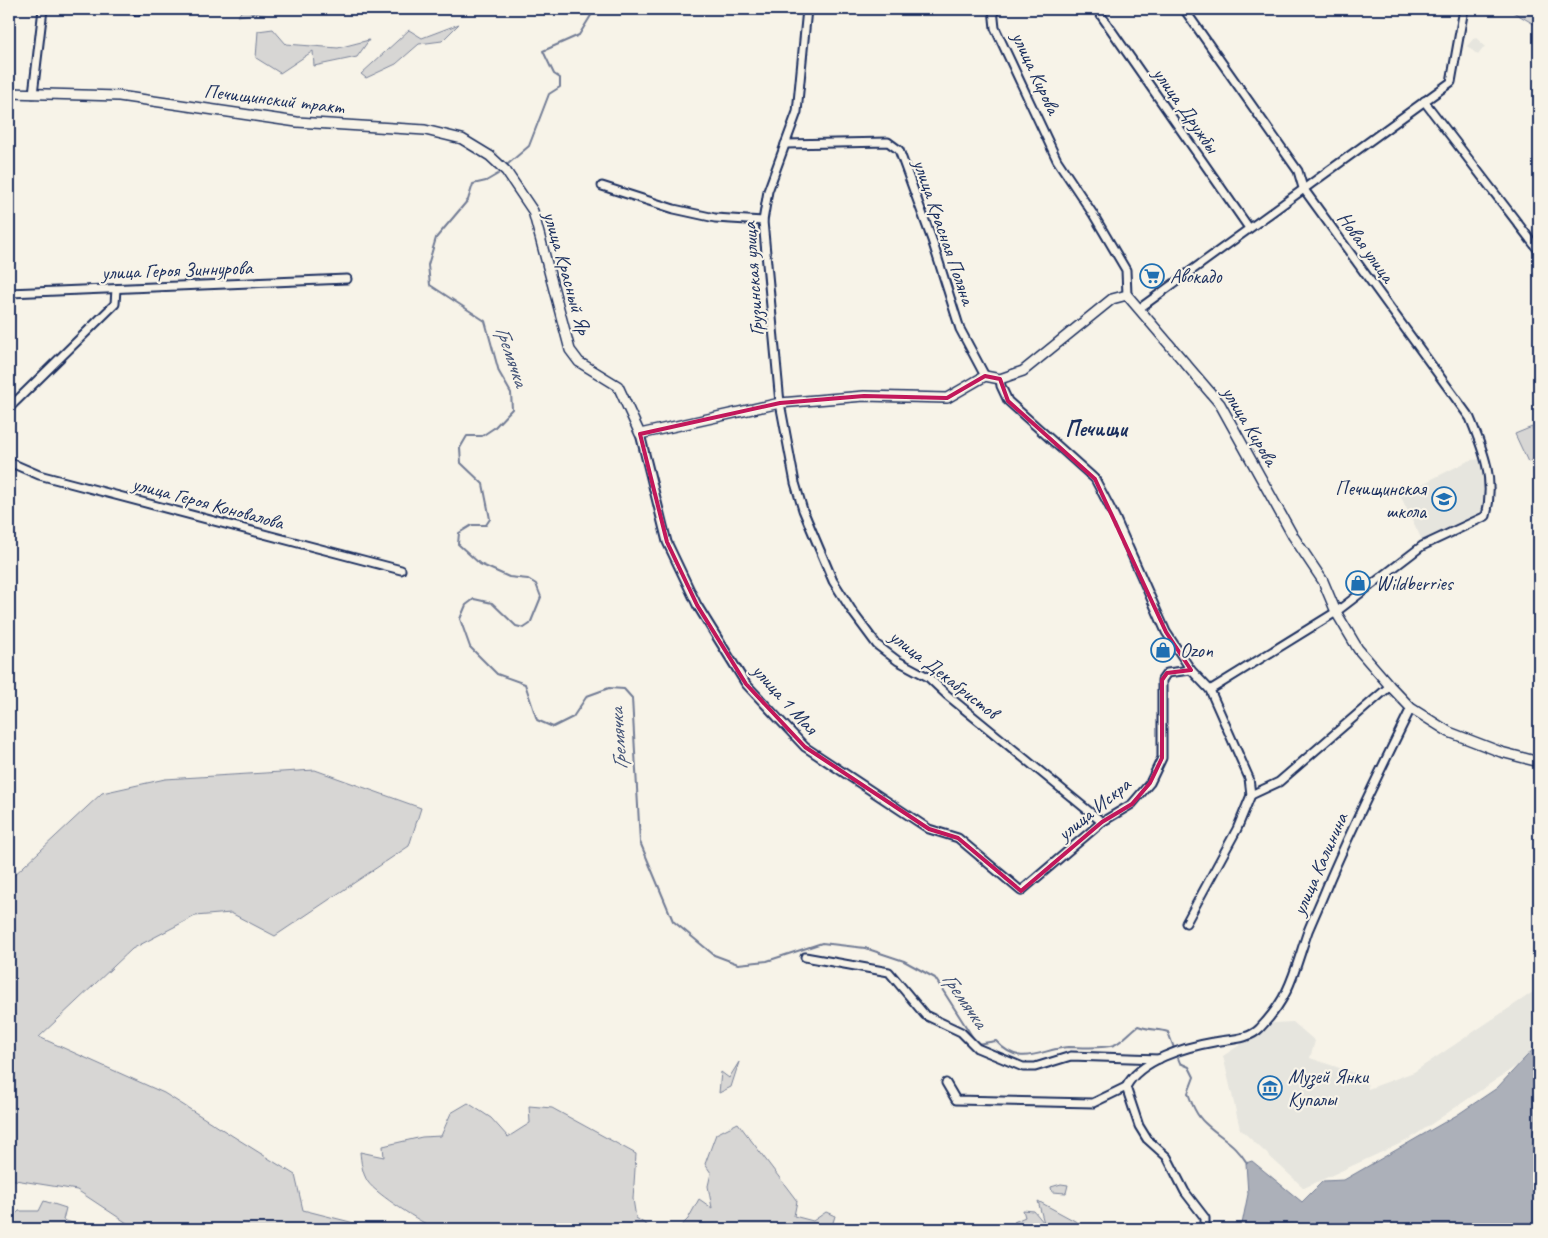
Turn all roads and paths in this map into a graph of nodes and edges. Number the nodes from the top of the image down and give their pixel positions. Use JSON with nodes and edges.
{"nodes":[{"id":1,"x":44,"y":9,"type":"edge"},
{"id":2,"x":807,"y":9,"type":"edge"},
{"id":3,"x":994,"y":9,"type":"edge"},
{"id":4,"x":1184,"y":9,"type":"edge"},
{"id":5,"x":1464,"y":9,"type":"edge"},
{"id":6,"x":1098,"y":11,"type":"dead end"},
{"id":7,"x":9,"y":93,"type":"edge"},
{"id":8,"x":33,"y":94,"type":"junction"},
{"id":9,"x":1424,"y":101,"type":"junction"},
{"id":10,"x":785,"y":144,"type":"junction"},
{"id":11,"x":517,"y":186,"type":"joint"},
{"id":12,"x":602,"y":186,"type":"dead end"},
{"id":13,"x":1303,"y":188,"type":"junction"},
{"id":14,"x":763,"y":221,"type":"junction"},
{"id":15,"x":1249,"y":228,"type":"junction"},
{"id":16,"x":1539,"y":251,"type":"edge"},
{"id":17,"x":347,"y":279,"type":"dead end"},
{"id":18,"x":116,"y":288,"type":"junction"},
{"id":19,"x":9,"y":293,"type":"edge"},
{"id":20,"x":1127,"y":296,"type":"junction"},
{"id":21,"x":1140,"y":308,"type":"junction"},
{"id":22,"x":985,"y":376,"type":"junction"},
{"id":23,"x":1000,"y":379,"type":"junction"},
{"id":24,"x":780,"y":403,"type":"junction"},
{"id":25,"x":9,"y":408,"type":"edge"},
{"id":26,"x":640,"y":434,"type":"junction"},
{"id":27,"x":9,"y":462,"type":"edge"},
{"id":28,"x":401,"y":570,"type":"dead end"},
{"id":29,"x":1336,"y":612,"type":"junction"},
{"id":30,"x":1191,"y":670,"type":"junction"},
{"id":31,"x":1390,"y":686,"type":"junction"},
{"id":32,"x":1210,"y":690,"type":"junction"},
{"id":33,"x":1411,"y":708,"type":"junction"},
{"id":34,"x":1539,"y":762,"type":"edge"},
{"id":35,"x":1251,"y":795,"type":"junction"},
{"id":36,"x":1102,"y":822,"type":"junction"},
{"id":37,"x":1021,"y":891,"type":"joint"},
{"id":38,"x":1186,"y":924,"type":"dead end"},
{"id":39,"x":804,"y":957,"type":"dead end"},
{"id":40,"x":1159,"y":1059,"type":"junction"},
{"id":41,"x":946,"y":1083,"type":"dead end"},
{"id":42,"x":1126,"y":1087,"type":"junction"},
{"id":43,"x":1205,"y":1229,"type":"edge"}],
"edges":[{"from":1,"to":8,"type":"street"},
{"from":2,"to":10,"type":"street","name":"Грузинская улица"},
{"from":3,"to":20,"type":"street","name":"улица Кирова"},
{"from":4,"to":13,"type":"street","name":"Новая улица"},
{"from":5,"to":9,"type":"street"},
{"from":6,"to":15,"type":"street","name":"улица Дружбы"},
{"from":7,"to":8,"type":"street","name":"Печищинский тракт"},
{"from":8,"to":11,"type":"street","name":"Печищинский тракт"},
{"from":9,"to":13,"type":"street"},
{"from":9,"to":16,"type":"street"},
{"from":10,"to":14,"type":"street","name":"Грузинская улица"},
{"from":10,"to":22,"type":"street","name":"улица Красная Поляна"},
{"from":11,"to":26,"type":"street","name":"улица Красный Яр"},
{"from":12,"to":14,"type":"street"},
{"from":13,"to":15,"type":"street"},
{"from":13,"to":29,"type":"street","name":"Новая улица"},
{"from":14,"to":24,"type":"street","name":"Грузинская улица"},
{"from":15,"to":21,"type":"street"},
{"from":17,"to":18,"type":"street","name":"улица Героя Зиннурова"},
{"from":18,"to":19,"type":"street","name":"улица Героя Зиннурова"},
{"from":18,"to":25,"type":"street"},
{"from":20,"to":21,"type":"street","name":"улица Кирова"},
{"from":20,"to":23,"type":"street"},
{"from":21,"to":29,"type":"street","name":"улица Кирова"},
{"from":22,"to":23,"type":"street"},
{"from":22,"to":24,"type":"street"},
{"from":23,"to":30,"type":"street"},
{"from":24,"to":26,"type":"street"},
{"from":24,"to":36,"type":"street","name":"улица Декабристов"},
{"from":26,"to":37,"type":"street","name":"улица 1 Мая"},
{"from":27,"to":28,"type":"street","name":"улица Героя Коновалова"},
{"from":29,"to":31,"type":"street","name":"улица Кирова"},
{"from":29,"to":32,"type":"street"},
{"from":30,"to":32,"type":"street"},
{"from":30,"to":36,"type":"street","name":"улица Искра"},
{"from":31,"to":33,"type":"street","name":"улица Кирова"},
{"from":31,"to":35,"type":"street"},
{"from":32,"to":35,"type":"street"},
{"from":33,"to":34,"type":"street","name":"улица Кирова"},
{"from":33,"to":40,"type":"street","name":"улица Калинина"},
{"from":35,"to":38,"type":"street"},
{"from":36,"to":37,"type":"street","name":"улица Искра"},
{"from":39,"to":40,"type":"street"},
{"from":40,"to":42,"type":"street"},
{"from":41,"to":42,"type":"street"},
{"from":42,"to":43,"type":"street"}]}
